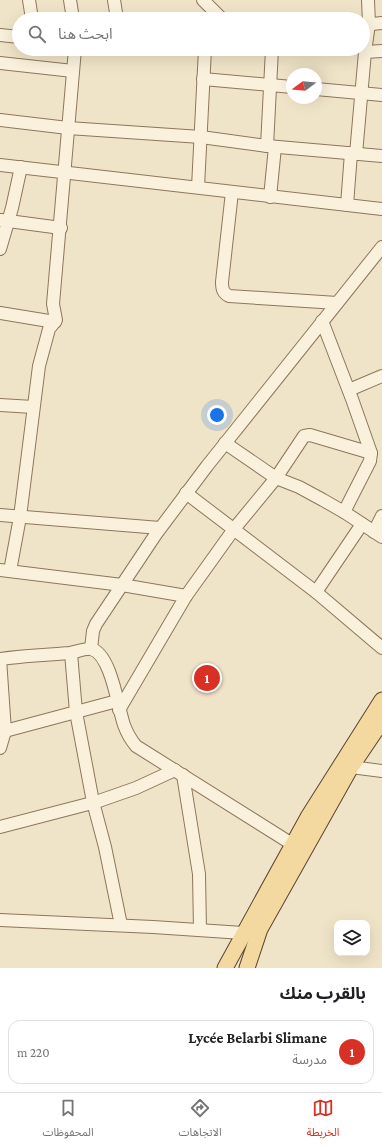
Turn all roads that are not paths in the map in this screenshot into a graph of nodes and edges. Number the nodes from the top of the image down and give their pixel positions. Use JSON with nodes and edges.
{"nodes":[{"id":1,"x":29,"y":0,"type":"edge"},
{"id":2,"x":70,"y":0,"type":"edge"},
{"id":3,"x":114,"y":0,"type":"edge"},
{"id":4,"x":203,"y":0,"type":"edge"},
{"id":5,"x":368,"y":0,"type":"edge"},
{"id":6,"x":31,"y":12,"type":"edge"},
{"id":7,"x":72,"y":12,"type":"edge"},
{"id":8,"x":116,"y":12,"type":"edge"},
{"id":9,"x":215,"y":12,"type":"edge"},
{"id":10,"x":367,"y":12,"type":"edge"},
{"id":11,"x":382,"y":23,"type":"edge"},
{"id":12,"x":370,"y":24,"type":"edge"},
{"id":13,"x":0,"y":35,"type":"edge"},
{"id":14,"x":12,"y":37,"type":"edge"},
{"id":15,"x":382,"y":51,"type":"edge"},
{"id":16,"x":370,"y":52,"type":"edge"},
{"id":17,"x":74,"y":56,"type":"edge"},
{"id":18,"x":205,"y":56,"type":"edge"},
{"id":19,"x":272,"y":56,"type":"edge"},
{"id":20,"x":365,"y":56,"type":"edge"},
{"id":21,"x":0,"y":63,"type":"edge"},
{"id":22,"x":73,"y":71,"type":"junction"},
{"id":23,"x":203,"y":79,"type":"junction"},
{"id":24,"x":270,"y":85,"type":"junction"},
{"id":25,"x":286,"y":86,"type":"edge"},
{"id":26,"x":322,"y":90,"type":"edge"},
{"id":27,"x":361,"y":93,"type":"junction"},
{"id":28,"x":382,"y":95,"type":"edge"},
{"id":29,"x":0,"y":120,"type":"edge"},
{"id":30,"x":68,"y":128,"type":"junction"},
{"id":31,"x":201,"y":137,"type":"junction"},
{"id":32,"x":271,"y":146,"type":"junction"},
{"id":33,"x":353,"y":154,"type":"junction"},
{"id":34,"x":382,"y":156,"type":"edge"},
{"id":35,"x":0,"y":165,"type":"edge"},
{"id":36,"x":21,"y":167,"type":"junction"},
{"id":37,"x":64,"y":173,"type":"junction"},
{"id":38,"x":198,"y":187,"type":"junction"},
{"id":39,"x":232,"y":192,"type":"junction"},
{"id":40,"x":270,"y":197,"type":"junction"},
{"id":41,"x":347,"y":205,"type":"junction"},
{"id":42,"x":382,"y":209,"type":"edge"},
{"id":43,"x":4,"y":220,"type":"edge"},
{"id":44,"x":61,"y":228,"type":"junction"},
{"id":45,"x":382,"y":247,"type":"edge"},
{"id":46,"x":0,"y":249,"type":"edge"},
{"id":47,"x":336,"y":304,"type":"junction"},
{"id":48,"x":0,"y":314,"type":"edge"},
{"id":49,"x":322,"y":321,"type":"junction"},
{"id":50,"x":56,"y":322,"type":"junction"},
{"id":51,"x":382,"y":376,"type":"edge"},
{"id":52,"x":349,"y":390,"type":"junction"},
{"id":53,"x":0,"y":405,"type":"edge"},
{"id":54,"x":33,"y":407,"type":"junction"},
{"id":55,"x":225,"y":443,"type":"junction"},
{"id":56,"x":371,"y":453,"type":"junction"},
{"id":57,"x":276,"y":478,"type":"junction"},
{"id":58,"x":186,"y":493,"type":"junction"},
{"id":59,"x":344,"y":512,"type":"junction"},
{"id":60,"x":0,"y":515,"type":"edge"},
{"id":61,"x":382,"y":516,"type":"edge"},
{"id":62,"x":20,"y":517,"type":"junction"},
{"id":63,"x":362,"y":524,"type":"junction"},
{"id":64,"x":160,"y":528,"type":"junction"},
{"id":65,"x":234,"y":529,"type":"junction"},
{"id":66,"x":378,"y":534,"type":"edge"},
{"id":67,"x":5,"y":571,"type":"edge"},
{"id":68,"x":122,"y":586,"type":"junction"},
{"id":69,"x":316,"y":592,"type":"junction"},
{"id":70,"x":186,"y":596,"type":"junction"},
{"id":71,"x":382,"y":648,"type":"edge"},
{"id":72,"x":91,"y":649,"type":"junction"},
{"id":73,"x":71,"y":653,"type":"junction"},
{"id":74,"x":0,"y":659,"type":"edge"},
{"id":75,"x":382,"y":700,"type":"edge"},
{"id":76,"x":118,"y":706,"type":"junction"},
{"id":77,"x":76,"y":712,"type":"junction"},
{"id":78,"x":382,"y":721,"type":"edge"},
{"id":79,"x":5,"y":731,"type":"junction"},
{"id":80,"x":0,"y":748,"type":"edge"},
{"id":81,"x":351,"y":767,"type":"junction"},
{"id":82,"x":382,"y":771,"type":"edge"},
{"id":83,"x":179,"y":772,"type":"junction"},
{"id":84,"x":93,"y":802,"type":"junction"},
{"id":85,"x":0,"y":827,"type":"edge"},
{"id":86,"x":292,"y":844,"type":"junction"},
{"id":87,"x":0,"y":920,"type":"edge"},
{"id":88,"x":121,"y":925,"type":"junction"},
{"id":89,"x":200,"y":930,"type":"junction"},
{"id":90,"x":243,"y":933,"type":"junction"},
{"id":91,"x":224,"y":968,"type":"edge"},
{"id":92,"x":246,"y":968,"type":"edge"}],
"edges":[{"from":1,"to":6,"type":"street"},
{"from":2,"to":7,"type":"street"},
{"from":3,"to":8,"type":"street"},
{"from":4,"to":9,"type":"street"},
{"from":5,"to":10,"type":"street"},
{"from":11,"to":12,"type":"street"},
{"from":13,"to":14,"type":"street"},
{"from":15,"to":16,"type":"street"},
{"from":17,"to":22,"type":"street"},
{"from":18,"to":23,"type":"street"},
{"from":19,"to":24,"type":"street"},
{"from":20,"to":27,"type":"street"},
{"from":21,"to":22,"type":"street"},
{"from":22,"to":30,"type":"street"},
{"from":23,"to":24,"type":"street"},
{"from":23,"to":31,"type":"street"},
{"from":24,"to":25,"type":"street"},
{"from":24,"to":32,"type":"street"},
{"from":26,"to":27,"type":"street"},
{"from":27,"to":28,"type":"street"},
{"from":27,"to":33,"type":"street"},
{"from":29,"to":30,"type":"street"},
{"from":30,"to":31,"type":"street"},
{"from":30,"to":37,"type":"street"},
{"from":31,"to":32,"type":"street"},
{"from":31,"to":38,"type":"street"},
{"from":32,"to":33,"type":"street"},
{"from":32,"to":40,"type":"street"},
{"from":33,"to":34,"type":"street"},
{"from":33,"to":41,"type":"street"},
{"from":35,"to":36,"type":"street"},
{"from":36,"to":37,"type":"street"},
{"from":36,"to":43,"type":"street"},
{"from":37,"to":38,"type":"street"},
{"from":37,"to":44,"type":"street"},
{"from":38,"to":39,"type":"street"},
{"from":39,"to":40,"type":"street"},
{"from":39,"to":47,"type":"street"},
{"from":40,"to":41,"type":"street"},
{"from":41,"to":42,"type":"street"},
{"from":43,"to":44,"type":"street"},
{"from":43,"to":46,"type":"street"},
{"from":44,"to":50,"type":"street"},
{"from":45,"to":47,"type":"street"},
{"from":47,"to":49,"type":"street"},
{"from":48,"to":50,"type":"street"},
{"from":49,"to":52,"type":"street"},
{"from":49,"to":55,"type":"street"},
{"from":50,"to":54,"type":"street"},
{"from":51,"to":52,"type":"street"},
{"from":52,"to":56,"type":"street"},
{"from":53,"to":54,"type":"street"},
{"from":54,"to":62,"type":"street"},
{"from":55,"to":57,"type":"street"},
{"from":55,"to":58,"type":"street"},
{"from":56,"to":57,"type":"street"},
{"from":56,"to":59,"type":"street"},
{"from":57,"to":59,"type":"street"},
{"from":57,"to":65,"type":"street"},
{"from":58,"to":64,"type":"street"},
{"from":58,"to":65,"type":"street"},
{"from":59,"to":63,"type":"street"},
{"from":60,"to":62,"type":"street"},
{"from":61,"to":66,"type":"street"},
{"from":62,"to":64,"type":"street"},
{"from":62,"to":67,"type":"street"},
{"from":63,"to":66,"type":"street"},
{"from":63,"to":69,"type":"street"},
{"from":64,"to":68,"type":"street"},
{"from":65,"to":69,"type":"street"},
{"from":65,"to":70,"type":"street"},
{"from":67,"to":68,"type":"street"},
{"from":68,"to":70,"type":"street"},
{"from":68,"to":72,"type":"street"},
{"from":69,"to":71,"type":"street"},
{"from":70,"to":76,"type":"street"},
{"from":72,"to":73,"type":"street"},
{"from":72,"to":76,"type":"street"},
{"from":73,"to":74,"type":"street"},
{"from":73,"to":77,"type":"street"},
{"from":74,"to":79,"type":"street"},
{"from":75,"to":86,"type":"main road"},
{"from":76,"to":77,"type":"street"},
{"from":76,"to":83,"type":"street"},
{"from":77,"to":79,"type":"street"},
{"from":77,"to":84,"type":"street"},
{"from":78,"to":81,"type":"main road"},
{"from":79,"to":80,"type":"street"},
{"from":81,"to":82,"type":"street"},
{"from":81,"to":92,"type":"main road"},
{"from":83,"to":84,"type":"street"},
{"from":83,"to":86,"type":"street"},
{"from":83,"to":89,"type":"street"},
{"from":84,"to":85,"type":"street"},
{"from":84,"to":88,"type":"street"},
{"from":86,"to":90,"type":"main road"},
{"from":87,"to":88,"type":"street"},
{"from":88,"to":89,"type":"street"},
{"from":89,"to":90,"type":"street"},
{"from":90,"to":91,"type":"main road"}]}
